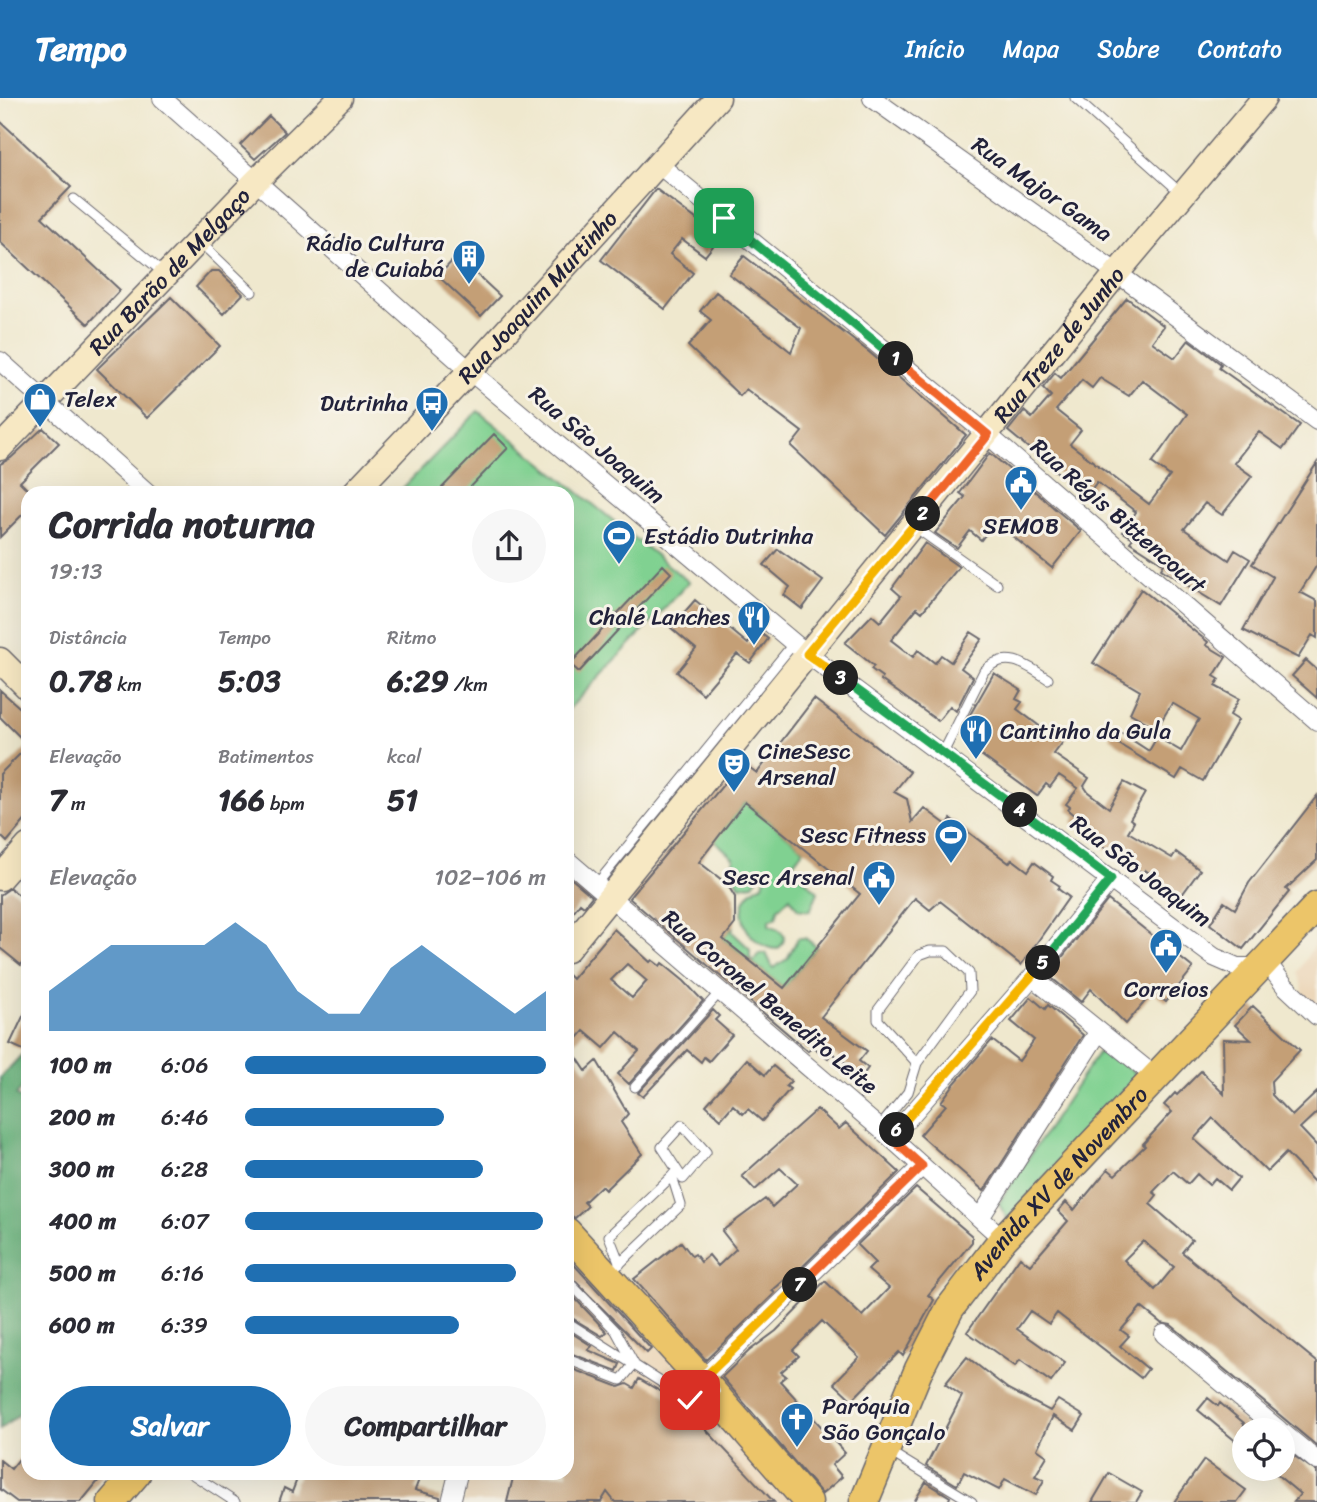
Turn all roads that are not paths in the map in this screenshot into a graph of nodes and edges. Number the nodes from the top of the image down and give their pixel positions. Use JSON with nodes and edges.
{"nodes":[{"id":1,"x":162,"y":98,"type":"edge"},
{"id":2,"x":340,"y":98,"type":"edge"},
{"id":3,"x":718,"y":98,"type":"edge"},
{"id":4,"x":872,"y":98,"type":"edge"},
{"id":5,"x":1074,"y":98,"type":"edge"},
{"id":6,"x":1264,"y":98,"type":"edge"},
{"id":7,"x":658,"y":164,"type":"junction"},
{"id":8,"x":254,"y":183,"type":"junction"},
{"id":9,"x":1182,"y":195,"type":"junction"},
{"id":10,"x":74,"y":200,"type":"dead end"},
{"id":11,"x":199,"y":241,"type":"junction"},
{"id":12,"x":1117,"y":272,"type":"junction"},
{"id":13,"x":166,"y":275,"type":"junction"},
{"id":14,"x":251,"y":292,"type":"dead end"},
{"id":15,"x":0,"y":361,"type":"edge"},
{"id":16,"x":470,"y":371,"type":"junction"},
{"id":17,"x":45,"y":402,"type":"junction"},
{"id":18,"x":1317,"y":421,"type":"edge"},
{"id":19,"x":988,"y":435,"type":"junction"},
{"id":20,"x":0,"y":448,"type":"edge"},
{"id":21,"x":140,"y":486,"type":"edge"},
{"id":22,"x":361,"y":486,"type":"edge"},
{"id":23,"x":913,"y":526,"type":"junction"},
{"id":24,"x":997,"y":585,"type":"dead end"},
{"id":25,"x":801,"y":648,"type":"junction"},
{"id":26,"x":0,"y":660,"type":"edge"},
{"id":27,"x":1048,"y":679,"type":"dead end"},
{"id":28,"x":21,"y":681,"type":"edge"},
{"id":29,"x":1317,"y":722,"type":"edge"},
{"id":30,"x":943,"y":753,"type":"junction"},
{"id":31,"x":21,"y":854,"type":"edge"},
{"id":32,"x":574,"y":866,"type":"edge"},
{"id":33,"x":0,"y":878,"type":"edge"},
{"id":34,"x":1111,"y":879,"type":"junction"},
{"id":35,"x":603,"y":892,"type":"junction"},
{"id":36,"x":1317,"y":906,"type":"edge"},
{"id":37,"x":574,"y":939,"type":"edge"},
{"id":38,"x":1262,"y":964,"type":"junction"},
{"id":39,"x":1032,"y":978,"type":"junction"},
{"id":40,"x":720,"y":992,"type":"junction"},
{"id":41,"x":1317,"y":1016,"type":"edge"},
{"id":42,"x":1099,"y":1031,"type":"junction"},
{"id":43,"x":917,"y":1063,"type":"junction"},
{"id":44,"x":1157,"y":1078,"type":"junction"},
{"id":45,"x":635,"y":1087,"type":"dead end"},
{"id":46,"x":885,"y":1133,"type":"junction"},
{"id":47,"x":922,"y":1166,"type":"junction"},
{"id":48,"x":674,"y":1173,"type":"junction"},
{"id":49,"x":980,"y":1218,"type":"junction"},
{"id":50,"x":574,"y":1239,"type":"edge"},
{"id":51,"x":1003,"y":1239,"type":"junction"},
{"id":52,"x":613,"y":1270,"type":"junction"},
{"id":53,"x":574,"y":1287,"type":"edge"},
{"id":54,"x":574,"y":1326,"type":"edge"},
{"id":55,"x":1164,"y":1334,"type":"dead end"},
{"id":56,"x":574,"y":1362,"type":"edge"},
{"id":57,"x":634,"y":1364,"type":"junction"},
{"id":58,"x":708,"y":1386,"type":"junction"},
{"id":59,"x":1265,"y":1418,"type":"edge"},
{"id":60,"x":1295,"y":1443,"type":"edge"},
{"id":61,"x":885,"y":1449,"type":"junction"},
{"id":62,"x":1317,"y":1461,"type":"edge"},
{"id":63,"x":131,"y":1480,"type":"edge"},
{"id":64,"x":201,"y":1480,"type":"edge"},
{"id":65,"x":457,"y":1480,"type":"edge"},
{"id":66,"x":112,"y":1502,"type":"edge"},
{"id":67,"x":235,"y":1502,"type":"edge"},
{"id":68,"x":452,"y":1502,"type":"edge"},
{"id":69,"x":808,"y":1502,"type":"edge"},
{"id":70,"x":864,"y":1502,"type":"edge"},
{"id":71,"x":972,"y":1502,"type":"edge"}],
"edges":[{"from":1,"to":8,"type":"street","name":"Rua São Joaquim"},
{"from":2,"to":8,"type":"street","name":"Rua Barão de Melgaço"},
{"from":3,"to":7,"type":"street","name":"Rua Joaquim Murtinho"},
{"from":4,"to":12,"type":"street","name":"Rua Major Gama"},
{"from":5,"to":9,"type":"lane"},
{"from":6,"to":9,"type":"street","name":"Rua Treze de Junho"},
{"from":7,"to":16,"type":"street","name":"Rua Joaquim Murtinho"},
{"from":7,"to":19,"type":"street","name":"Rua Régis Bittencourt"},
{"from":8,"to":11,"type":"street","name":"Rua Barão de Melgaço"},
{"from":8,"to":16,"type":"street","name":"Rua São Joaquim"},
{"from":9,"to":12,"type":"street","name":"Rua Treze de Junho"},
{"from":10,"to":13,"type":"lane"},
{"from":11,"to":13,"type":"street","name":"Rua Barão de Melgaço"},
{"from":11,"to":14,"type":"lane"},
{"from":12,"to":18,"type":"street","name":"Rua Major Gama"},
{"from":12,"to":19,"type":"street","name":"Rua Treze de Junho"},
{"from":13,"to":17,"type":"street","name":"Rua Barão de Melgaço"},
{"from":15,"to":17,"type":"street"},
{"from":16,"to":22,"type":"street","name":"Rua Joaquim Murtinho"},
{"from":16,"to":25,"type":"street","name":"Rua São Joaquim"},
{"from":17,"to":20,"type":"street","name":"Rua Barão de Melgaço"},
{"from":17,"to":21,"type":"street"},
{"from":19,"to":23,"type":"street","name":"Rua Treze de Junho"},
{"from":19,"to":29,"type":"street","name":"Rua Régis Bittencourt"},
{"from":23,"to":24,"type":"lane"},
{"from":23,"to":25,"type":"street","name":"Rua Treze de Junho"},
{"from":25,"to":30,"type":"street","name":"Rua São Joaquim"},
{"from":25,"to":35,"type":"street","name":"Rua Treze de Junho"},
{"from":26,"to":28,"type":"street"},
{"from":27,"to":30,"type":"lane"},
{"from":30,"to":34,"type":"street","name":"Rua São Joaquim"},
{"from":31,"to":33,"type":"street"},
{"from":32,"to":35,"type":"street","name":"Rua Coronel Benedito Leite"},
{"from":34,"to":38,"type":"street","name":"Rua São Joaquim"},
{"from":34,"to":39,"type":"street"},
{"from":35,"to":37,"type":"street","name":"Rua Treze de Junho"},
{"from":35,"to":40,"type":"street","name":"Rua Coronel Benedito Leite"},
{"from":36,"to":38,"type":"main road","name":"Avenida XV de Novembro"},
{"from":38,"to":41,"type":"street"},
{"from":38,"to":44,"type":"main road","name":"Avenida XV de Novembro"},
{"from":39,"to":42,"type":"street"},
{"from":39,"to":46,"type":"street"},
{"from":40,"to":45,"type":"lane"},
{"from":40,"to":46,"type":"street","name":"Rua Coronel Benedito Leite"},
{"from":42,"to":44,"type":"street"},
{"from":42,"to":49,"type":"street"},
{"from":43,"to":43,"type":"lane"},
{"from":43,"to":46,"type":"lane"},
{"from":44,"to":51,"type":"main road","name":"Avenida XV de Novembro"},
{"from":46,"to":47,"type":"street","name":"Rua Coronel Benedito Leite"},
{"from":47,"to":49,"type":"street","name":"Rua Coronel Benedito Leite"},
{"from":47,"to":58,"type":"street"},
{"from":48,"to":48,"type":"lane"},
{"from":48,"to":52,"type":"lane"},
{"from":48,"to":52,"type":"lane"},
{"from":49,"to":51,"type":"street","name":"Rua Coronel Benedito Leite"},
{"from":50,"to":52,"type":"main road"},
{"from":51,"to":61,"type":"main road","name":"Avenida XV de Novembro"},
{"from":52,"to":58,"type":"main road"},
{"from":53,"to":57,"type":"lane"},
{"from":54,"to":57,"type":"lane"},
{"from":55,"to":59,"type":"street"},
{"from":56,"to":57,"type":"lane"},
{"from":57,"to":58,"type":"lane"},
{"from":58,"to":69,"type":"main road"},
{"from":60,"to":62,"type":"street"},
{"from":61,"to":70,"type":"main road","name":"Avenida XV de Novembro"},
{"from":61,"to":71,"type":"lane"},
{"from":63,"to":66,"type":"main road"},
{"from":64,"to":67,"type":"lane"},
{"from":65,"to":68,"type":"street"}]}
